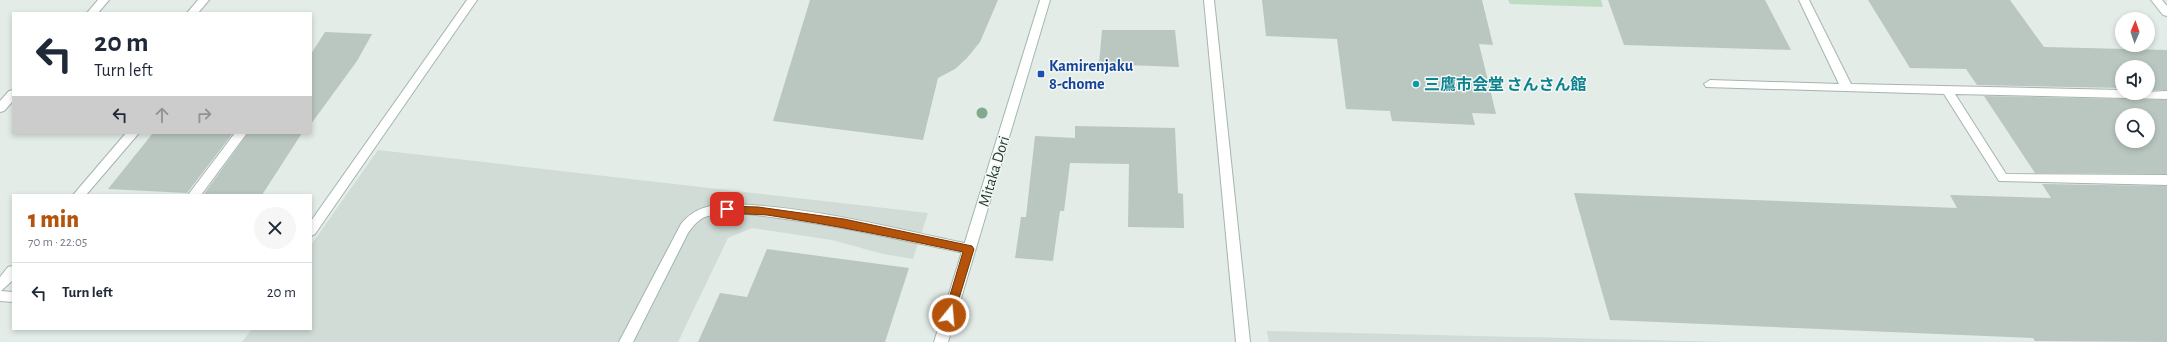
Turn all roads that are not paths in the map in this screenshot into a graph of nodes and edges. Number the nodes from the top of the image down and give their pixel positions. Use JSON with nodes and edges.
{"nodes":[{"id":1,"x":104,"y":0,"type":"edge"},
{"id":2,"x":204,"y":0,"type":"edge"},
{"id":3,"x":472,"y":0,"type":"edge"},
{"id":4,"x":1045,"y":0,"type":"edge"},
{"id":5,"x":1209,"y":0,"type":"edge"},
{"id":6,"x":1804,"y":0,"type":"edge"},
{"id":7,"x":2156,"y":0,"type":"edge"},
{"id":8,"x":93,"y":12,"type":"edge"},
{"id":9,"x":193,"y":12,"type":"edge"},
{"id":10,"x":2167,"y":13,"type":"edge"},
{"id":11,"x":1710,"y":84,"type":"dead end"},
{"id":12,"x":1847,"y":88,"type":"junction"},
{"id":13,"x":1947,"y":90,"type":"junction"},
{"id":14,"x":2167,"y":95,"type":"edge"},
{"id":15,"x":7,"y":97,"type":"edge"},
{"id":16,"x":0,"y":108,"type":"edge"},
{"id":17,"x":132,"y":134,"type":"edge"},
{"id":18,"x":240,"y":134,"type":"edge"},
{"id":19,"x":2167,"y":180,"type":"edge"},
{"id":20,"x":80,"y":194,"type":"edge"},
{"id":21,"x":195,"y":194,"type":"edge"},
{"id":22,"x":312,"y":230,"type":"edge"},
{"id":23,"x":969,"y":249,"type":"junction"},
{"id":24,"x":12,"y":272,"type":"edge"},
{"id":25,"x":0,"y":286,"type":"edge"},
{"id":26,"x":0,"y":296,"type":"edge"},
{"id":27,"x":12,"y":297,"type":"edge"},
{"id":28,"x":626,"y":342,"type":"edge"},
{"id":29,"x":940,"y":342,"type":"edge"},
{"id":30,"x":1243,"y":342,"type":"edge"}],
"edges":[{"from":1,"to":8,"type":"street"},
{"from":2,"to":9,"type":"street"},
{"from":3,"to":22,"type":"street"},
{"from":4,"to":23,"type":"street","name":"Mitaka Dori"},
{"from":5,"to":30,"type":"street"},
{"from":6,"to":12,"type":"street"},
{"from":7,"to":10,"type":"street"},
{"from":11,"to":12,"type":"street"},
{"from":12,"to":13,"type":"street"},
{"from":13,"to":14,"type":"street"},
{"from":13,"to":19,"type":"street"},
{"from":15,"to":16,"type":"street"},
{"from":17,"to":20,"type":"street"},
{"from":18,"to":21,"type":"street"},
{"from":23,"to":28,"type":"street"},
{"from":23,"to":29,"type":"street","name":"Mitaka Dori"},
{"from":24,"to":25,"type":"street"},
{"from":26,"to":27,"type":"street"}]}
